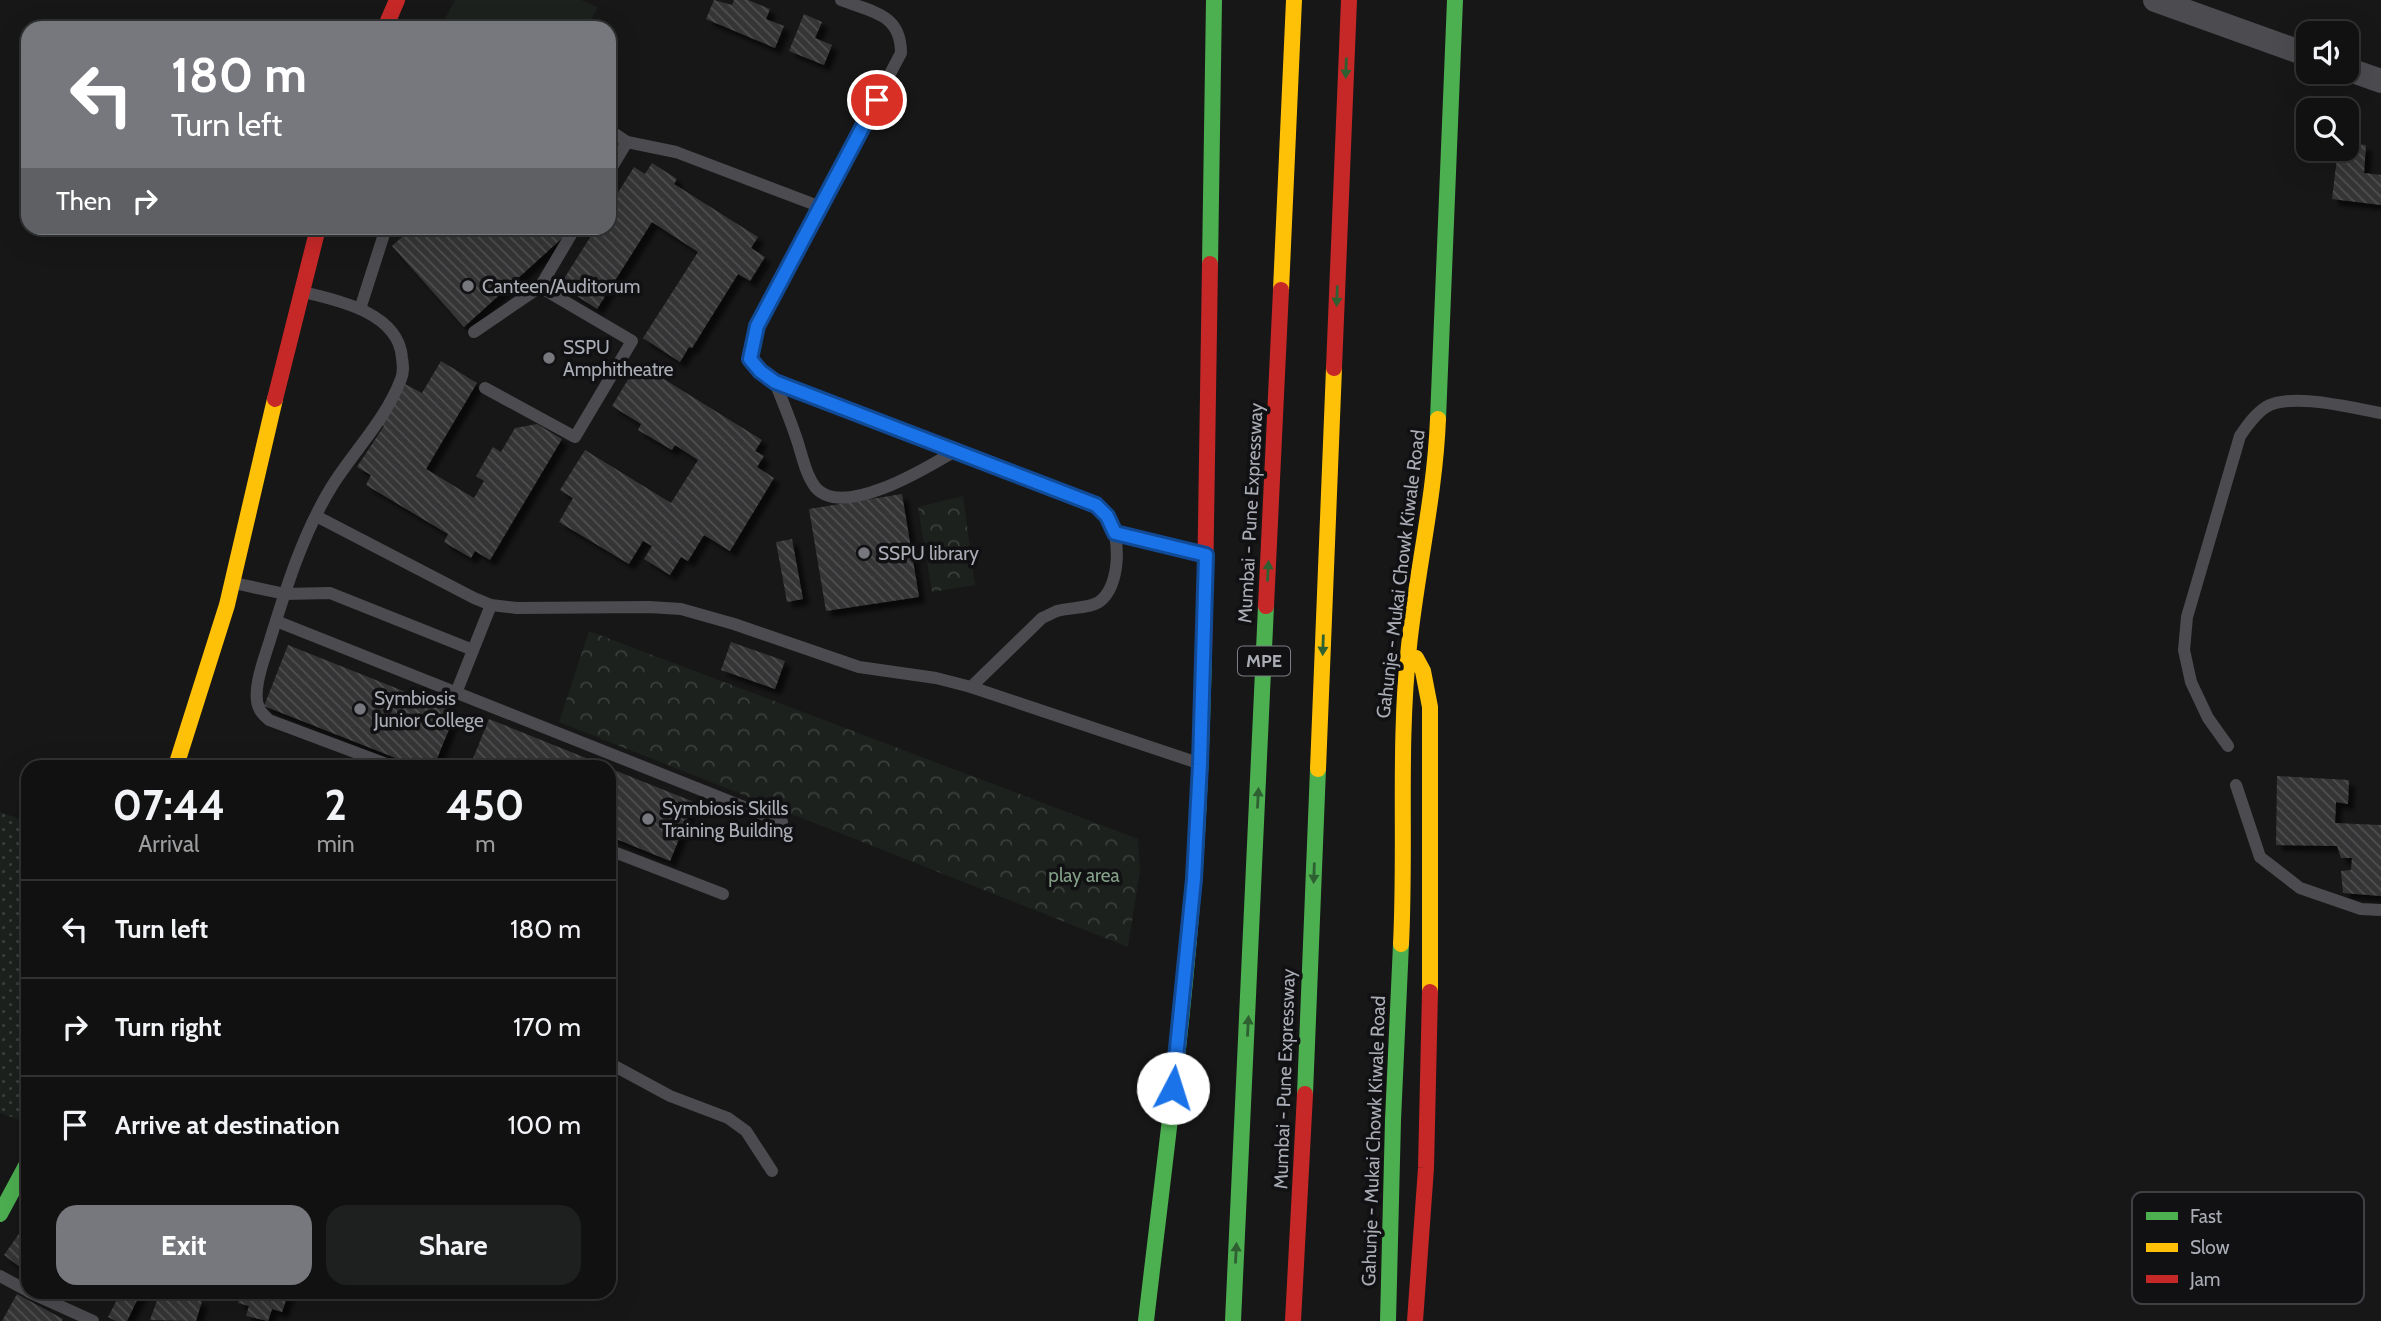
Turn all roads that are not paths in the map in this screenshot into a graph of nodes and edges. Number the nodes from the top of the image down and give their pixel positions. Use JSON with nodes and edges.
{"nodes":[{"id":1,"x":397,"y":0,"type":"edge"},
{"id":2,"x":841,"y":0,"type":"edge"},
{"id":3,"x":1214,"y":0,"type":"edge"},
{"id":4,"x":1294,"y":0,"type":"edge"},
{"id":5,"x":1349,"y":0,"type":"edge"},
{"id":6,"x":1455,"y":0,"type":"edge"},
{"id":7,"x":2164,"y":1,"type":"edge"},
{"id":8,"x":856,"y":3,"type":"edge"},
{"id":9,"x":388,"y":21,"type":"edge"},
{"id":10,"x":2296,"y":50,"type":"edge"},
{"id":11,"x":2359,"y":73,"type":"edge"},
{"id":12,"x":2381,"y":81,"type":"edge"},
{"id":13,"x":616,"y":135,"type":"edge"},
{"id":14,"x":627,"y":142,"type":"junction"},
{"id":15,"x":616,"y":160,"type":"edge"},
{"id":16,"x":821,"y":207,"type":"junction"},
{"id":17,"x":316,"y":235,"type":"edge"},
{"id":18,"x":384,"y":235,"type":"edge"},
{"id":19,"x":571,"y":235,"type":"edge"},
{"id":20,"x":540,"y":287,"type":"junction"},
{"id":21,"x":302,"y":292,"type":"junction"},
{"id":22,"x":360,"y":309,"type":"junction"},
{"id":23,"x":474,"y":332,"type":"dead end"},
{"id":24,"x":775,"y":382,"type":"junction"},
{"id":25,"x":485,"y":388,"type":"dead end"},
{"id":26,"x":2381,"y":413,"type":"edge"},
{"id":27,"x":955,"y":452,"type":"junction"},
{"id":28,"x":316,"y":516,"type":"junction"},
{"id":29,"x":1115,"y":533,"type":"junction"},
{"id":30,"x":1206,"y":555,"type":"junction"},
{"id":31,"x":232,"y":582,"type":"junction"},
{"id":32,"x":285,"y":594,"type":"junction"},
{"id":33,"x":491,"y":605,"type":"junction"},
{"id":34,"x":276,"y":621,"type":"junction"},
{"id":35,"x":1409,"y":646,"type":"junction"},
{"id":36,"x":473,"y":650,"type":"junction"},
{"id":37,"x":971,"y":687,"type":"junction"},
{"id":38,"x":456,"y":693,"type":"junction"},
{"id":39,"x":2228,"y":746,"type":"dead end"},
{"id":40,"x":178,"y":760,"type":"edge"},
{"id":41,"x":376,"y":760,"type":"edge"},
{"id":42,"x":1200,"y":764,"type":"junction"},
{"id":43,"x":2236,"y":785,"type":"dead end"},
{"id":44,"x":782,"y":822,"type":"dead end"},
{"id":45,"x":616,"y":853,"type":"edge"},
{"id":46,"x":723,"y":894,"type":"dead end"},
{"id":47,"x":2381,"y":910,"type":"edge"},
{"id":48,"x":616,"y":1067,"type":"edge"},
{"id":49,"x":772,"y":1171,"type":"dead end"},
{"id":50,"x":21,"y":1175,"type":"edge"},
{"id":51,"x":0,"y":1214,"type":"edge"},
{"id":52,"x":0,"y":1276,"type":"edge"},
{"id":53,"x":21,"y":1287,"type":"edge"},
{"id":54,"x":46,"y":1299,"type":"edge"},
{"id":55,"x":93,"y":1321,"type":"edge"},
{"id":56,"x":1146,"y":1321,"type":"edge"},
{"id":57,"x":1233,"y":1321,"type":"edge"},
{"id":58,"x":1293,"y":1321,"type":"edge"},
{"id":59,"x":1388,"y":1321,"type":"edge"},
{"id":60,"x":1415,"y":1321,"type":"edge"}],
"edges":[{"from":1,"to":9,"type":"main road"},
{"from":2,"to":8,"type":"lane"},
{"from":3,"to":30,"type":"main road"},
{"from":57,"to":4,"type":"main road","name":"Mumbai - Pune Expressway","number":"MPE","one_way":true},
{"from":5,"to":58,"type":"main road","name":"Mumbai - Pune Expressway","one_way":true},
{"from":6,"to":35,"type":"main road","name":"Gahunje - Mukai Chowk Kiwale Road"},
{"from":7,"to":10,"type":"street"},
{"from":8,"to":16,"type":"lane"},
{"from":11,"to":12,"type":"street"},
{"from":13,"to":14,"type":"lane"},
{"from":14,"to":15,"type":"lane"},
{"from":14,"to":16,"type":"lane"},
{"from":16,"to":24,"type":"lane"},
{"from":17,"to":21,"type":"main road"},
{"from":18,"to":22,"type":"lane"},
{"from":19,"to":20,"type":"lane"},
{"from":20,"to":23,"type":"lane"},
{"from":20,"to":25,"type":"lane"},
{"from":21,"to":22,"type":"lane"},
{"from":21,"to":31,"type":"main road"},
{"from":22,"to":28,"type":"lane"},
{"from":24,"to":27,"type":"lane"},
{"from":24,"to":27,"type":"lane"},
{"from":26,"to":39,"type":"lane"},
{"from":27,"to":29,"type":"lane"},
{"from":28,"to":32,"type":"lane"},
{"from":28,"to":33,"type":"lane"},
{"from":29,"to":30,"type":"lane"},
{"from":29,"to":37,"type":"lane"},
{"from":30,"to":42,"type":"main road"},
{"from":31,"to":32,"type":"lane"},
{"from":31,"to":40,"type":"main road"},
{"from":32,"to":34,"type":"lane"},
{"from":32,"to":36,"type":"lane"},
{"from":33,"to":36,"type":"lane"},
{"from":33,"to":37,"type":"lane"},
{"from":34,"to":38,"type":"lane"},
{"from":34,"to":41,"type":"lane"},
{"from":35,"to":59,"type":"main road","name":"Gahunje - Mukai Chowk Kiwale Road"},
{"from":35,"to":60,"type":"main road"},
{"from":36,"to":38,"type":"lane"},
{"from":37,"to":42,"type":"lane"},
{"from":38,"to":44,"type":"lane"},
{"from":42,"to":56,"type":"main road"},
{"from":43,"to":47,"type":"lane"},
{"from":45,"to":46,"type":"lane"},
{"from":48,"to":49,"type":"lane"},
{"from":50,"to":51,"type":"main road"},
{"from":52,"to":53,"type":"lane"},
{"from":54,"to":55,"type":"lane"}]}
